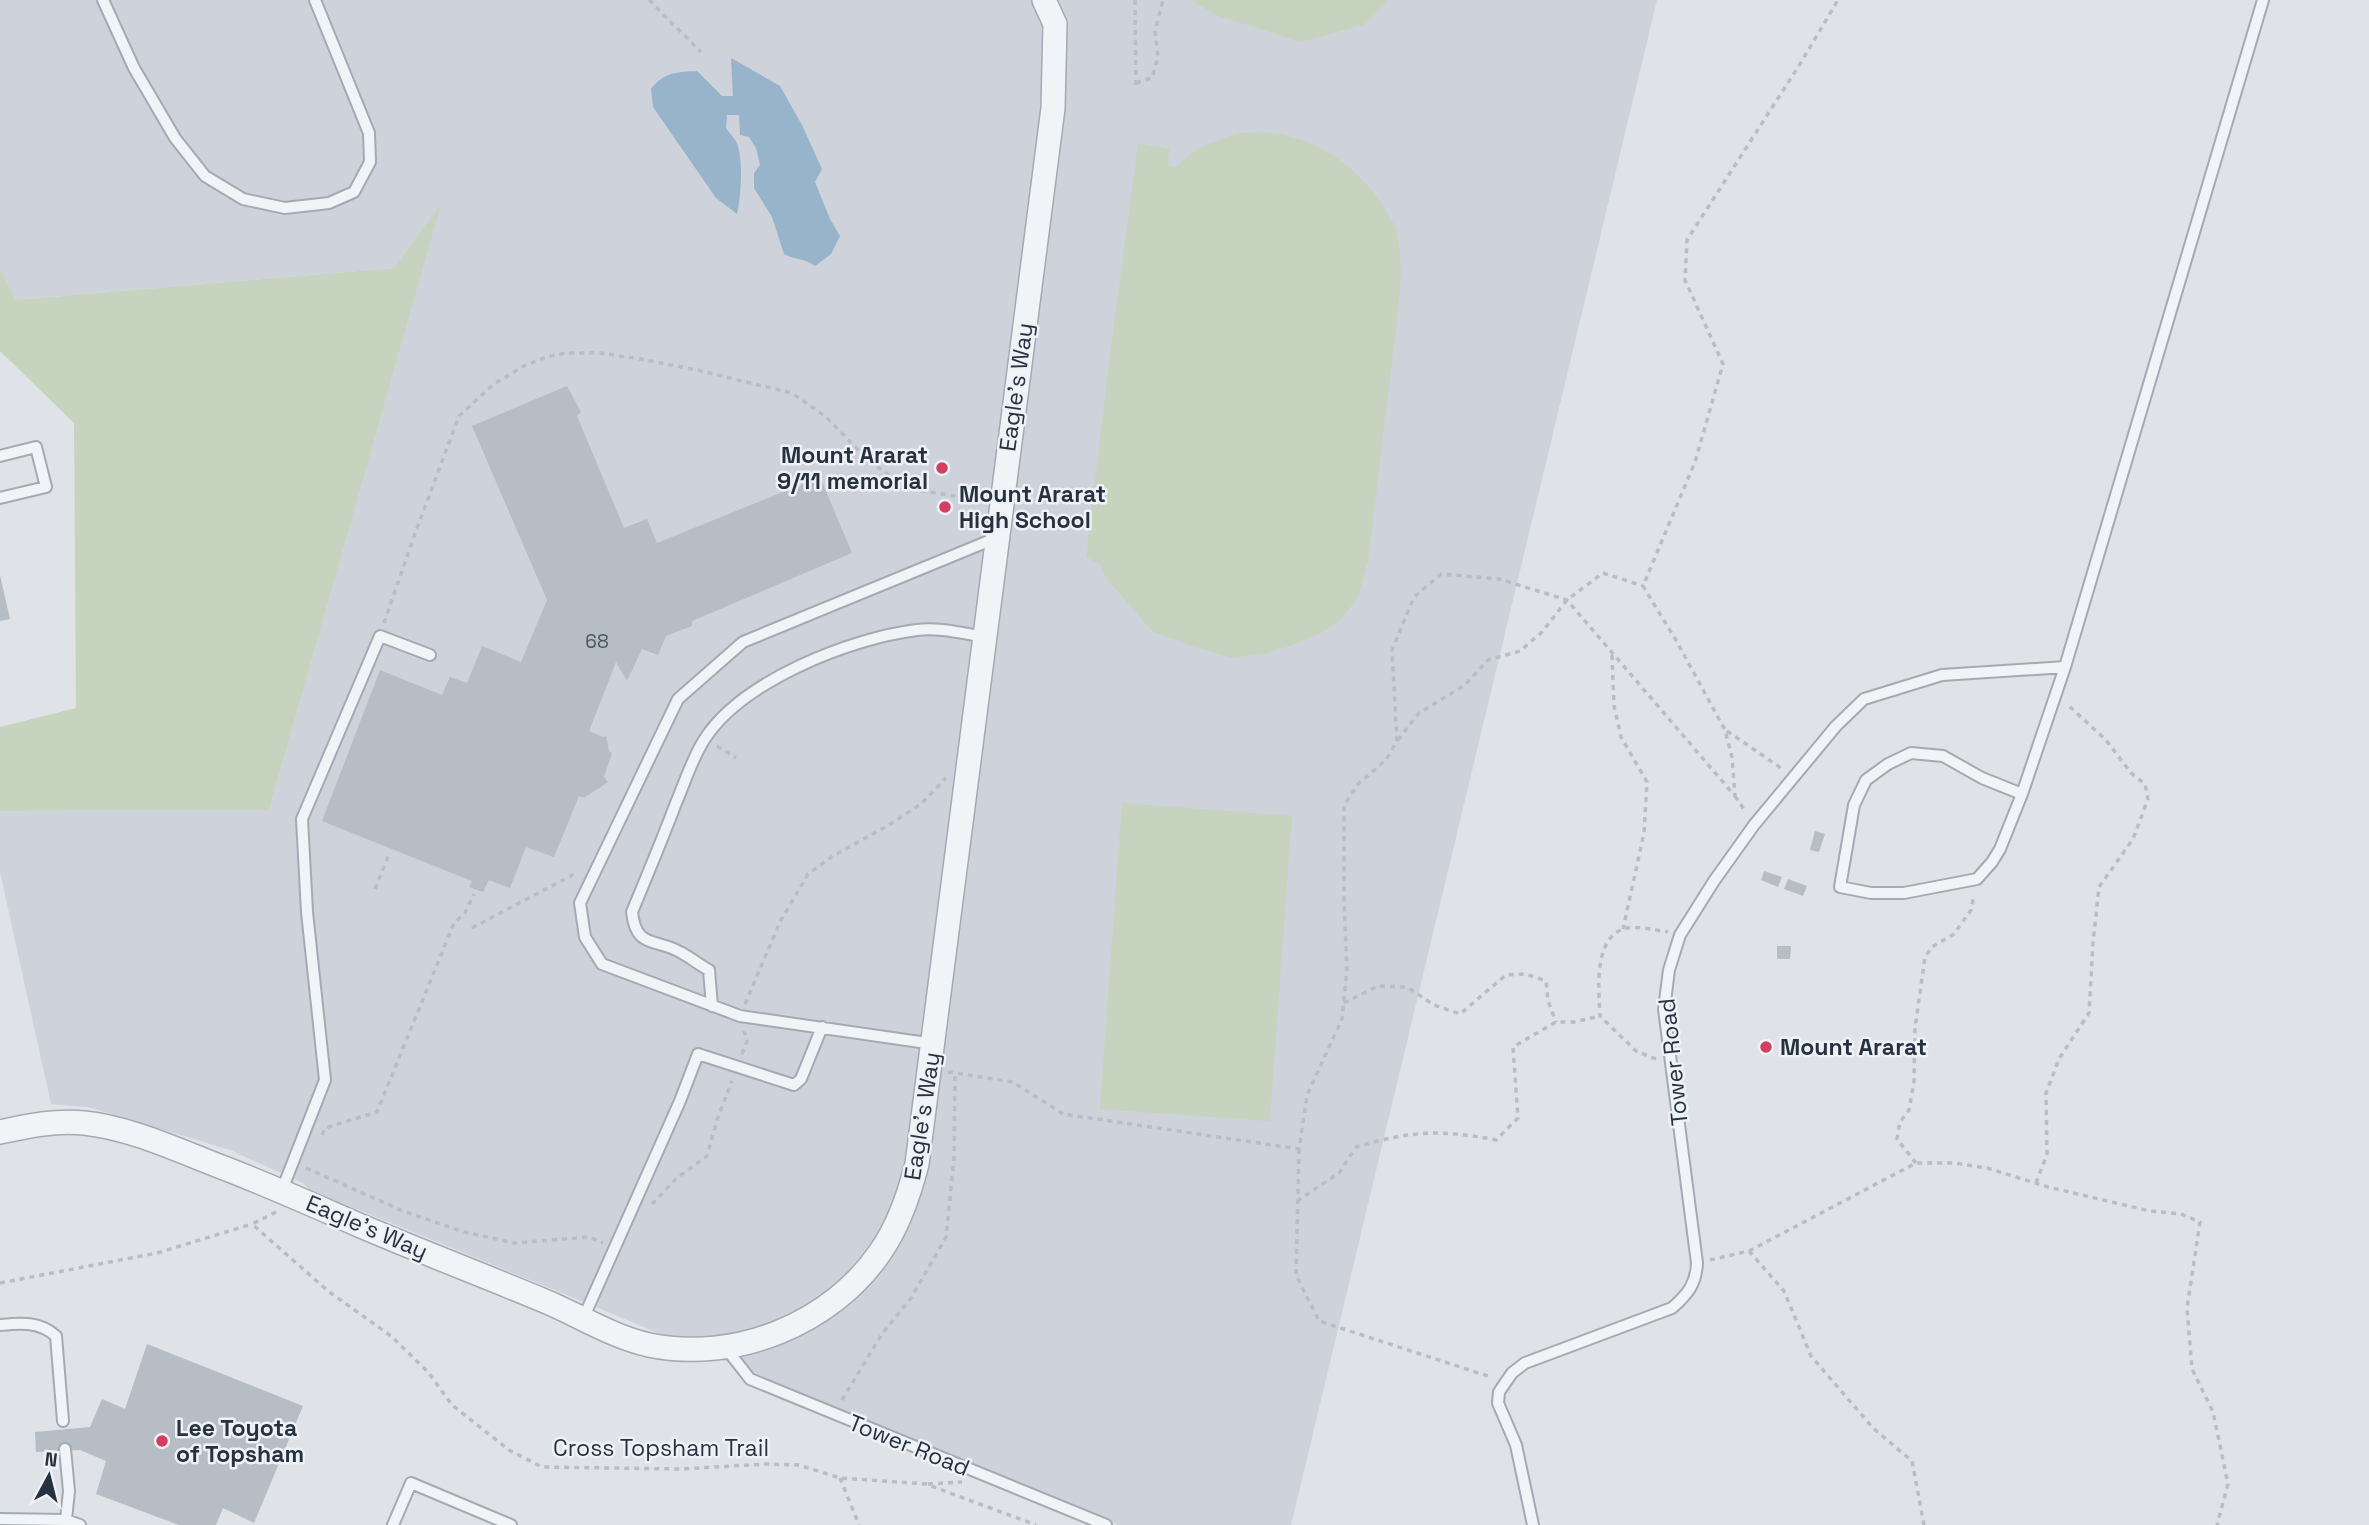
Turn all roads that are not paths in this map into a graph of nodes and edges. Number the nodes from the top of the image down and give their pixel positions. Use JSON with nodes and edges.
{"nodes":[{"id":1,"x":103,"y":0,"type":"edge"},
{"id":2,"x":315,"y":0,"type":"edge"},
{"id":3,"x":1044,"y":0,"type":"edge"},
{"id":4,"x":2263,"y":0,"type":"edge"},
{"id":5,"x":0,"y":456,"type":"edge"},
{"id":6,"x":0,"y":498,"type":"edge"},
{"id":7,"x":996,"y":538,"type":"junction"},
{"id":8,"x":986,"y":637,"type":"junction"},
{"id":9,"x":430,"y":655,"type":"dead end"},
{"id":10,"x":2065,"y":667,"type":"junction"},
{"id":11,"x":2022,"y":794,"type":"junction"},
{"id":12,"x":712,"y":1006,"type":"junction"},
{"id":13,"x":822,"y":1027,"type":"junction"},
{"id":14,"x":934,"y":1044,"type":"junction"},
{"id":15,"x":0,"y":1132,"type":"edge"},
{"id":16,"x":291,"y":1185,"type":"junction"},
{"id":17,"x":583,"y":1318,"type":"junction"},
{"id":18,"x":0,"y":1325,"type":"edge"},
{"id":19,"x":725,"y":1347,"type":"junction"},
{"id":20,"x":63,"y":1422,"type":"dead end"},
{"id":21,"x":65,"y":1449,"type":"dead end"},
{"id":22,"x":0,"y":1519,"type":"edge"},
{"id":23,"x":66,"y":1520,"type":"junction"},
{"id":24,"x":80,"y":1525,"type":"edge"},
{"id":25,"x":393,"y":1525,"type":"edge"},
{"id":26,"x":511,"y":1525,"type":"edge"},
{"id":27,"x":1106,"y":1525,"type":"edge"},
{"id":28,"x":1533,"y":1525,"type":"edge"}],
"edges":[{"from":1,"to":2,"type":"lane"},
{"from":3,"to":7,"type":"street","name":"Eagle's Way"},
{"from":4,"to":10,"type":"lane"},
{"from":5,"to":6,"type":"lane"},
{"from":7,"to":8,"type":"street","name":"Eagle's Way"},
{"from":7,"to":12,"type":"lane"},
{"from":8,"to":12,"type":"lane"},
{"from":8,"to":14,"type":"street","name":"Eagle's Way"},
{"from":9,"to":16,"type":"lane"},
{"from":10,"to":11,"type":"lane"},
{"from":10,"to":28,"type":"lane","name":"Tower Road"},
{"from":11,"to":11,"type":"lane"},
{"from":12,"to":13,"type":"lane"},
{"from":13,"to":14,"type":"lane"},
{"from":13,"to":17,"type":"lane"},
{"from":14,"to":19,"type":"street","name":"Eagle's Way"},
{"from":15,"to":16,"type":"street","name":"Eagle's Way"},
{"from":16,"to":17,"type":"street","name":"Eagle's Way"},
{"from":17,"to":19,"type":"street","name":"Eagle's Way"},
{"from":18,"to":20,"type":"lane"},
{"from":19,"to":27,"type":"lane","name":"Tower Road"},
{"from":21,"to":23,"type":"lane"},
{"from":22,"to":23,"type":"lane"},
{"from":23,"to":24,"type":"lane"},
{"from":25,"to":26,"type":"lane"}]}
